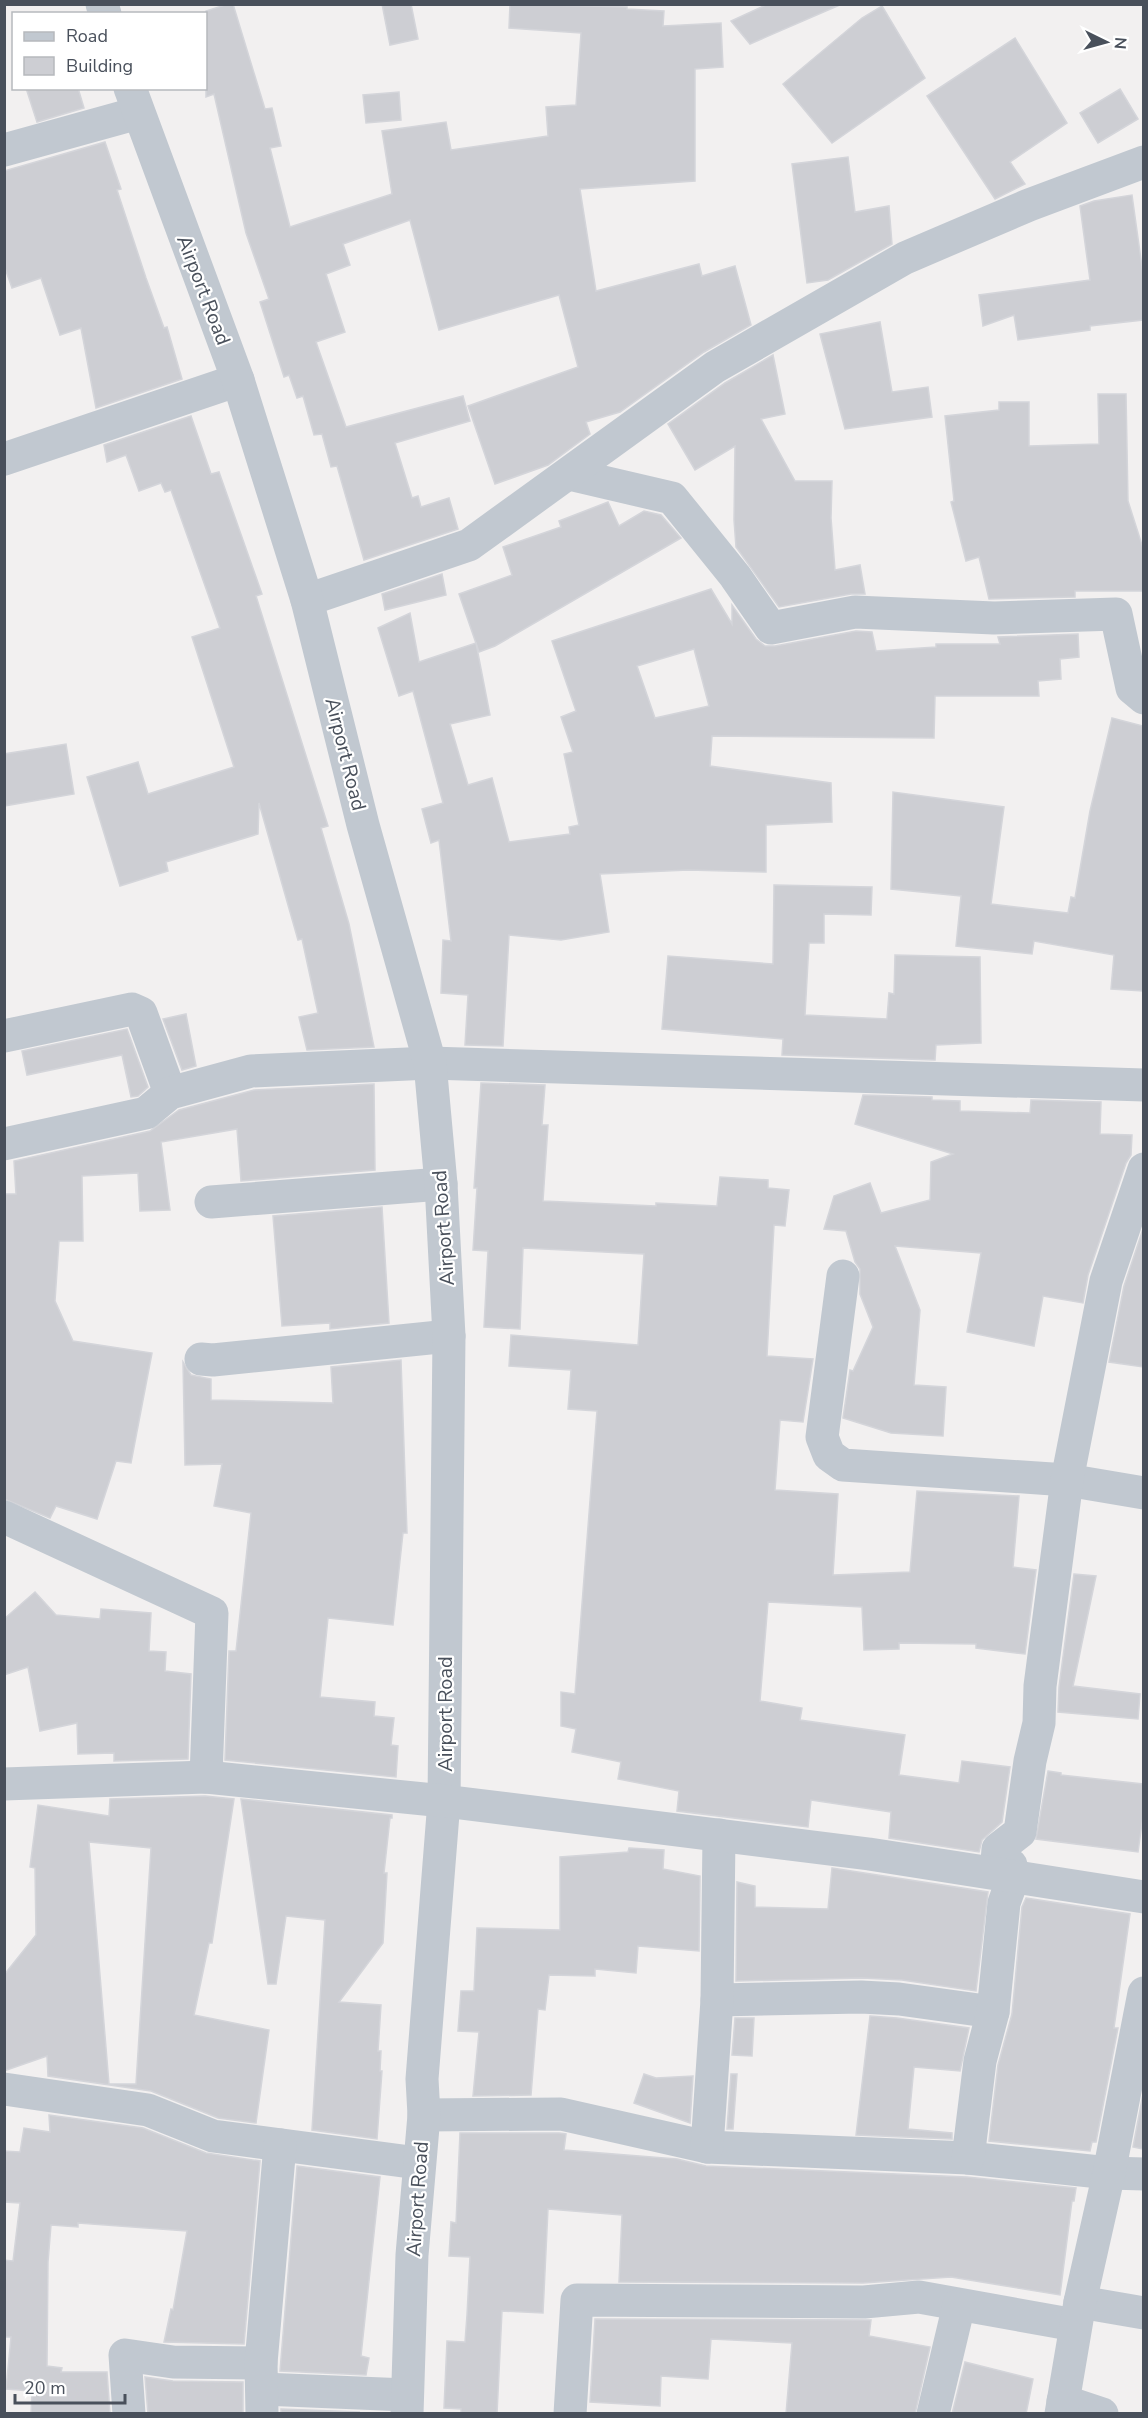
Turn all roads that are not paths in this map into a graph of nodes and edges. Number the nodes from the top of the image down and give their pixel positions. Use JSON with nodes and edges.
{"nodes":[{"id":1,"x":134,"y":101,"type":"edge"},
{"id":2,"x":4,"y":150,"type":"edge"},
{"id":3,"x":1143,"y":162,"type":"edge"},
{"id":4,"x":238,"y":380,"type":"junction"},
{"id":5,"x":4,"y":459,"type":"edge"},
{"id":6,"x":569,"y":474,"type":"junction"},
{"id":7,"x":307,"y":600,"type":"junction"},
{"id":8,"x":1143,"y":698,"type":"edge"},
{"id":9,"x":4,"y":1036,"type":"edge"},
{"id":10,"x":430,"y":1063,"type":"junction"},
{"id":11,"x":1143,"y":1085,"type":"edge"},
{"id":12,"x":170,"y":1093,"type":"junction"},
{"id":13,"x":4,"y":1144,"type":"edge"},
{"id":14,"x":1143,"y":1169,"type":"edge"},
{"id":15,"x":441,"y":1184,"type":"junction"},
{"id":16,"x":211,"y":1202,"type":"dead end"},
{"id":17,"x":843,"y":1276,"type":"dead end"},
{"id":18,"x":449,"y":1336,"type":"junction"},
{"id":19,"x":201,"y":1359,"type":"dead end"},
{"id":20,"x":1067,"y":1480,"type":"junction"},
{"id":21,"x":1143,"y":1493,"type":"edge"},
{"id":22,"x":4,"y":1517,"type":"edge"},
{"id":23,"x":206,"y":1777,"type":"junction"},
{"id":24,"x":4,"y":1784,"type":"edge"},
{"id":25,"x":444,"y":1802,"type":"junction"},
{"id":26,"x":719,"y":1835,"type":"junction"},
{"id":27,"x":1013,"y":1878,"type":"junction"},
{"id":28,"x":1143,"y":1897,"type":"edge"},
{"id":29,"x":1143,"y":1993,"type":"edge"},
{"id":30,"x":717,"y":2000,"type":"junction"},
{"id":31,"x":993,"y":2012,"type":"junction"},
{"id":32,"x":4,"y":2089,"type":"edge"},
{"id":33,"x":424,"y":2115,"type":"junction"},
{"id":34,"x":280,"y":2145,"type":"junction"},
{"id":35,"x":707,"y":2147,"type":"junction"},
{"id":36,"x":968,"y":2158,"type":"junction"},
{"id":37,"x":418,"y":2163,"type":"junction"},
{"id":38,"x":1109,"y":2173,"type":"junction"},
{"id":39,"x":1143,"y":2174,"type":"edge"},
{"id":40,"x":959,"y":2305,"type":"junction"},
{"id":41,"x":1143,"y":2313,"type":"edge"},
{"id":42,"x":1077,"y":2314,"type":"junction"},
{"id":43,"x":261,"y":2389,"type":"edge"},
{"id":44,"x":407,"y":2404,"type":"edge"},
{"id":45,"x":1062,"y":2407,"type":"edge"},
{"id":46,"x":129,"y":2414,"type":"edge"},
{"id":47,"x":570,"y":2414,"type":"edge"},
{"id":48,"x":933,"y":2414,"type":"edge"},
{"id":49,"x":1102,"y":2414,"type":"edge"}],
"edges":[{"from":1,"to":2,"type":"street"},
{"from":1,"to":4,"type":"street","name":"Airport Road"},
{"from":3,"to":6,"type":"street"},
{"from":4,"to":5,"type":"street"},
{"from":4,"to":7,"type":"street","name":"Airport Road"},
{"from":6,"to":7,"type":"street"},
{"from":6,"to":8,"type":"street"},
{"from":7,"to":10,"type":"street","name":"Airport Road"},
{"from":9,"to":12,"type":"street"},
{"from":10,"to":11,"type":"street"},
{"from":10,"to":12,"type":"street"},
{"from":10,"to":15,"type":"street","name":"Airport Road"},
{"from":12,"to":13,"type":"street"},
{"from":14,"to":20,"type":"street"},
{"from":15,"to":16,"type":"street"},
{"from":15,"to":18,"type":"street","name":"Airport Road"},
{"from":17,"to":20,"type":"street"},
{"from":18,"to":19,"type":"street"},
{"from":18,"to":25,"type":"street","name":"Airport Road"},
{"from":20,"to":21,"type":"street"},
{"from":20,"to":27,"type":"street"},
{"from":22,"to":23,"type":"street"},
{"from":23,"to":24,"type":"street"},
{"from":23,"to":25,"type":"street"},
{"from":25,"to":26,"type":"street"},
{"from":25,"to":33,"type":"street","name":"Airport Road"},
{"from":26,"to":27,"type":"street"},
{"from":26,"to":30,"type":"street"},
{"from":27,"to":28,"type":"street"},
{"from":27,"to":31,"type":"street"},
{"from":29,"to":38,"type":"street"},
{"from":30,"to":31,"type":"street"},
{"from":30,"to":35,"type":"street"},
{"from":31,"to":36,"type":"street"},
{"from":32,"to":34,"type":"street"},
{"from":33,"to":35,"type":"street"},
{"from":33,"to":37,"type":"street","name":"Airport Road"},
{"from":34,"to":37,"type":"street"},
{"from":34,"to":43,"type":"street"},
{"from":35,"to":36,"type":"street"},
{"from":36,"to":38,"type":"street"},
{"from":37,"to":44,"type":"street","name":"Airport Road"},
{"from":38,"to":39,"type":"street"},
{"from":38,"to":42,"type":"street"},
{"from":40,"to":42,"type":"street"},
{"from":40,"to":47,"type":"street"},
{"from":40,"to":48,"type":"street"},
{"from":41,"to":42,"type":"street"},
{"from":42,"to":45,"type":"street"},
{"from":43,"to":44,"type":"street"},
{"from":43,"to":46,"type":"street"},
{"from":45,"to":49,"type":"street"}]}
